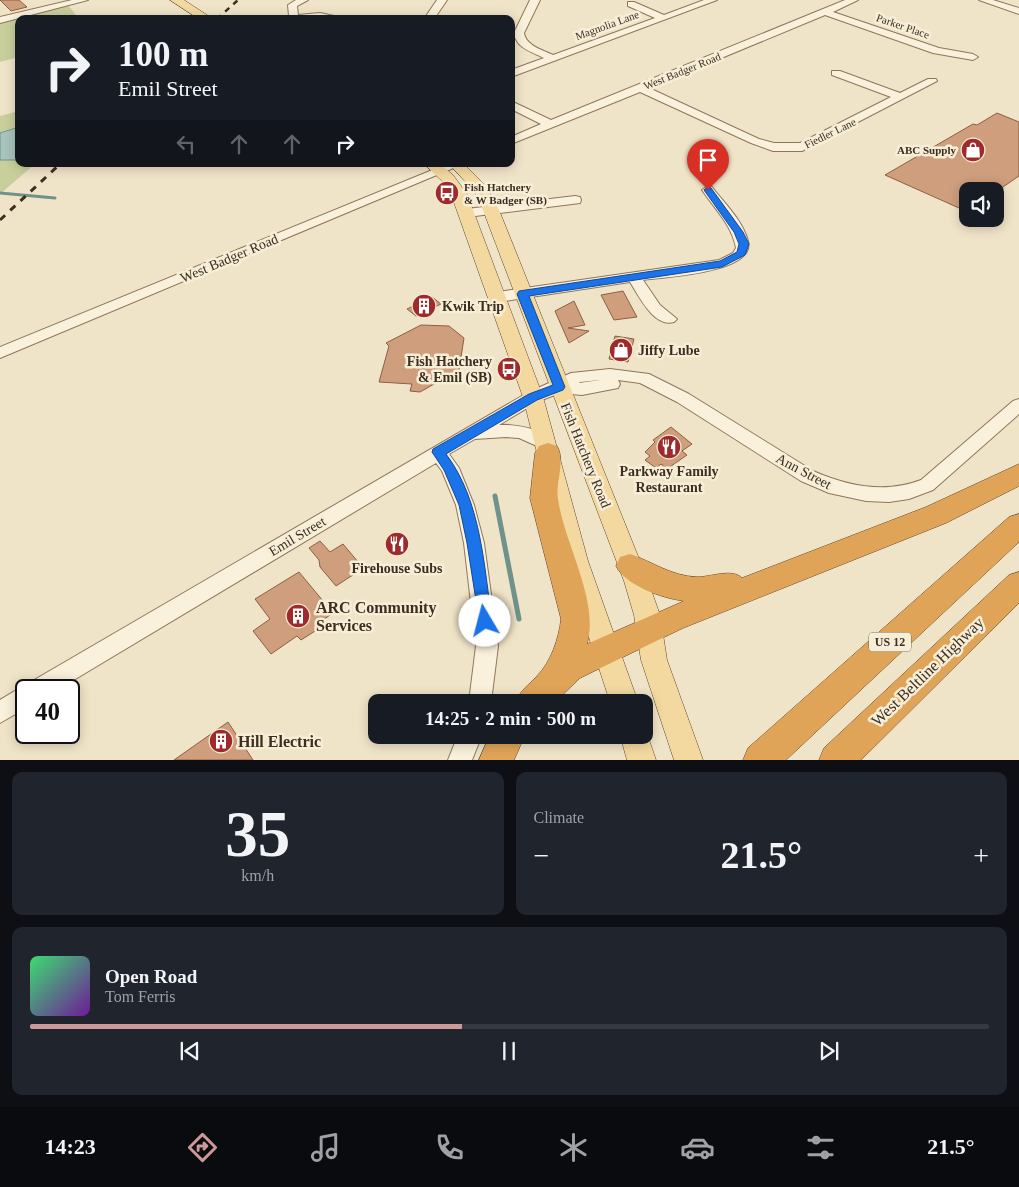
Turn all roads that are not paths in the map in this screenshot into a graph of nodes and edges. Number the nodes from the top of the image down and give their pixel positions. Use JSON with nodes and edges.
{"nodes":[{"id":1,"x":83,"y":0,"type":"edge"},
{"id":2,"x":176,"y":0,"type":"edge"},
{"id":3,"x":191,"y":0,"type":"edge"},
{"id":4,"x":302,"y":0,"type":"edge"},
{"id":5,"x":442,"y":0,"type":"edge"},
{"id":6,"x":535,"y":0,"type":"edge"},
{"id":7,"x":712,"y":0,"type":"edge"},
{"id":8,"x":853,"y":0,"type":"edge"},
{"id":9,"x":984,"y":0,"type":"edge"},
{"id":10,"x":631,"y":4,"type":"dead end"},
{"id":11,"x":1019,"y":11,"type":"edge"},
{"id":12,"x":825,"y":12,"type":"junction"},
{"id":13,"x":21,"y":15,"type":"edge"},
{"id":14,"x":200,"y":15,"type":"edge"},
{"id":15,"x":216,"y":15,"type":"edge"},
{"id":16,"x":293,"y":15,"type":"edge"},
{"id":17,"x":433,"y":15,"type":"edge"},
{"id":18,"x":15,"y":16,"type":"edge"},
{"id":19,"x":664,"y":18,"type":"junction"},
{"id":20,"x":0,"y":20,"type":"edge"},
{"id":21,"x":973,"y":56,"type":"dead end"},
{"id":22,"x":553,"y":59,"type":"junction"},
{"id":23,"x":836,"y":72,"type":"dead end"},
{"id":24,"x":515,"y":73,"type":"edge"},
{"id":25,"x":932,"y":81,"type":"dead end"},
{"id":26,"x":641,"y":88,"type":"junction"},
{"id":27,"x":900,"y":97,"type":"junction"},
{"id":28,"x":515,"y":106,"type":"edge"},
{"id":29,"x":551,"y":125,"type":"junction"},
{"id":30,"x":515,"y":139,"type":"edge"},
{"id":31,"x":435,"y":167,"type":"edge"},
{"id":32,"x":460,"y":167,"type":"edge"},
{"id":33,"x":708,"y":190,"type":"dead end"},
{"id":34,"x":576,"y":200,"type":"dead end"},
{"id":35,"x":491,"y":210,"type":"junction"},
{"id":36,"x":467,"y":213,"type":"junction"},
{"id":37,"x":634,"y":278,"type":"junction"},
{"id":38,"x":522,"y":294,"type":"junction"},
{"id":39,"x":498,"y":297,"type":"junction"},
{"id":40,"x":669,"y":319,"type":"dead end"},
{"id":41,"x":0,"y":353,"type":"edge"},
{"id":42,"x":559,"y":387,"type":"junction"},
{"id":43,"x":533,"y":397,"type":"junction"},
{"id":44,"x":1019,"y":405,"type":"edge"},
{"id":45,"x":466,"y":436,"type":"junction"},
{"id":46,"x":547,"y":449,"type":"junction"},
{"id":47,"x":438,"y":452,"type":"junction"},
{"id":48,"x":1019,"y":474,"type":"edge"},
{"id":49,"x":1019,"y":524,"type":"edge"},
{"id":50,"x":854,"y":547,"type":"junction"},
{"id":51,"x":630,"y":566,"type":"junction"},
{"id":52,"x":1019,"y":584,"type":"edge"},
{"id":53,"x":649,"y":631,"type":"junction"},
{"id":54,"x":608,"y":650,"type":"junction"},
{"id":55,"x":56,"y":679,"type":"edge"},
{"id":56,"x":481,"y":694,"type":"edge"},
{"id":57,"x":539,"y":694,"type":"edge"},
{"id":58,"x":540,"y":694,"type":"edge"},
{"id":59,"x":622,"y":694,"type":"edge"},
{"id":60,"x":15,"y":703,"type":"edge"},
{"id":61,"x":0,"y":712,"type":"edge"},
{"id":62,"x":466,"y":744,"type":"edge"},
{"id":63,"x":504,"y":744,"type":"edge"},
{"id":64,"x":637,"y":744,"type":"edge"},
{"id":65,"x":460,"y":760,"type":"edge"},
{"id":66,"x":496,"y":760,"type":"edge"},
{"id":67,"x":642,"y":760,"type":"edge"},
{"id":68,"x":689,"y":760,"type":"edge"},
{"id":69,"x":760,"y":760,"type":"edge"},
{"id":70,"x":836,"y":760,"type":"edge"}],
"edges":[{"from":1,"to":13,"type":"street"},
{"from":2,"to":14,"type":"main road"},
{"from":3,"to":15,"type":"main road"},
{"from":4,"to":16,"type":"street"},
{"from":5,"to":17,"type":"street"},
{"from":6,"to":22,"type":"street"},
{"from":7,"to":19,"type":"street","name":"Magnolia Lane"},
{"from":8,"to":12,"type":"street","name":"West Badger Road"},
{"from":9,"to":11,"type":"street"},
{"from":10,"to":19,"type":"street"},
{"from":12,"to":21,"type":"street","name":"Parker Place"},
{"from":12,"to":26,"type":"street","name":"West Badger Road"},
{"from":18,"to":20,"type":"street"},
{"from":19,"to":22,"type":"street","name":"Magnolia Lane"},
{"from":22,"to":24,"type":"street","name":"Magnolia Lane"},
{"from":23,"to":27,"type":"street"},
{"from":25,"to":27,"type":"street","name":"Fiedler Lane"},
{"from":26,"to":27,"type":"street","name":"Fiedler Lane"},
{"from":26,"to":29,"type":"street","name":"West Badger Road"},
{"from":28,"to":29,"type":"street"},
{"from":29,"to":30,"type":"street","name":"West Badger Road"},
{"from":31,"to":36,"type":"main road"},
{"from":31,"to":41,"type":"street","name":"West Badger Road"},
{"from":32,"to":35,"type":"main road","name":"Fish Hatchery Road"},
{"from":33,"to":37,"type":"street"},
{"from":34,"to":35,"type":"street"},
{"from":35,"to":36,"type":"street"},
{"from":35,"to":38,"type":"main road","name":"Fish Hatchery Road"},
{"from":36,"to":39,"type":"main road"},
{"from":37,"to":38,"type":"street"},
{"from":37,"to":40,"type":"street"},
{"from":38,"to":39,"type":"street"},
{"from":38,"to":42,"type":"main road","name":"Fish Hatchery Road"},
{"from":39,"to":43,"type":"main road"},
{"from":42,"to":43,"type":"street","name":"Emil Street"},
{"from":42,"to":44,"type":"street","name":"Ann Street"},
{"from":42,"to":51,"type":"main road","name":"Fish Hatchery Road"},
{"from":43,"to":45,"type":"street","name":"Emil Street"},
{"from":43,"to":46,"type":"main road"},
{"from":45,"to":46,"type":"street"},
{"from":45,"to":47,"type":"street","name":"Emil Street"},
{"from":46,"to":54,"type":"main road"},
{"from":46,"to":57,"type":"highway"},
{"from":47,"to":55,"type":"street","name":"Emil Street"},
{"from":47,"to":56,"type":"street"},
{"from":48,"to":50,"type":"highway"},
{"from":49,"to":69,"type":"highway","number":"US 12"},
{"from":50,"to":51,"type":"highway"},
{"from":50,"to":53,"type":"highway"},
{"from":51,"to":53,"type":"main road","name":"Fish Hatchery Road"},
{"from":52,"to":70,"type":"highway","name":"West Beltline Highway"},
{"from":53,"to":54,"type":"highway"},
{"from":53,"to":68,"type":"main road","name":"Fish Hatchery Road"},
{"from":54,"to":58,"type":"highway"},
{"from":54,"to":59,"type":"main road"},
{"from":60,"to":61,"type":"street"},
{"from":62,"to":65,"type":"street"},
{"from":63,"to":66,"type":"highway"},
{"from":64,"to":67,"type":"main road"}]}
